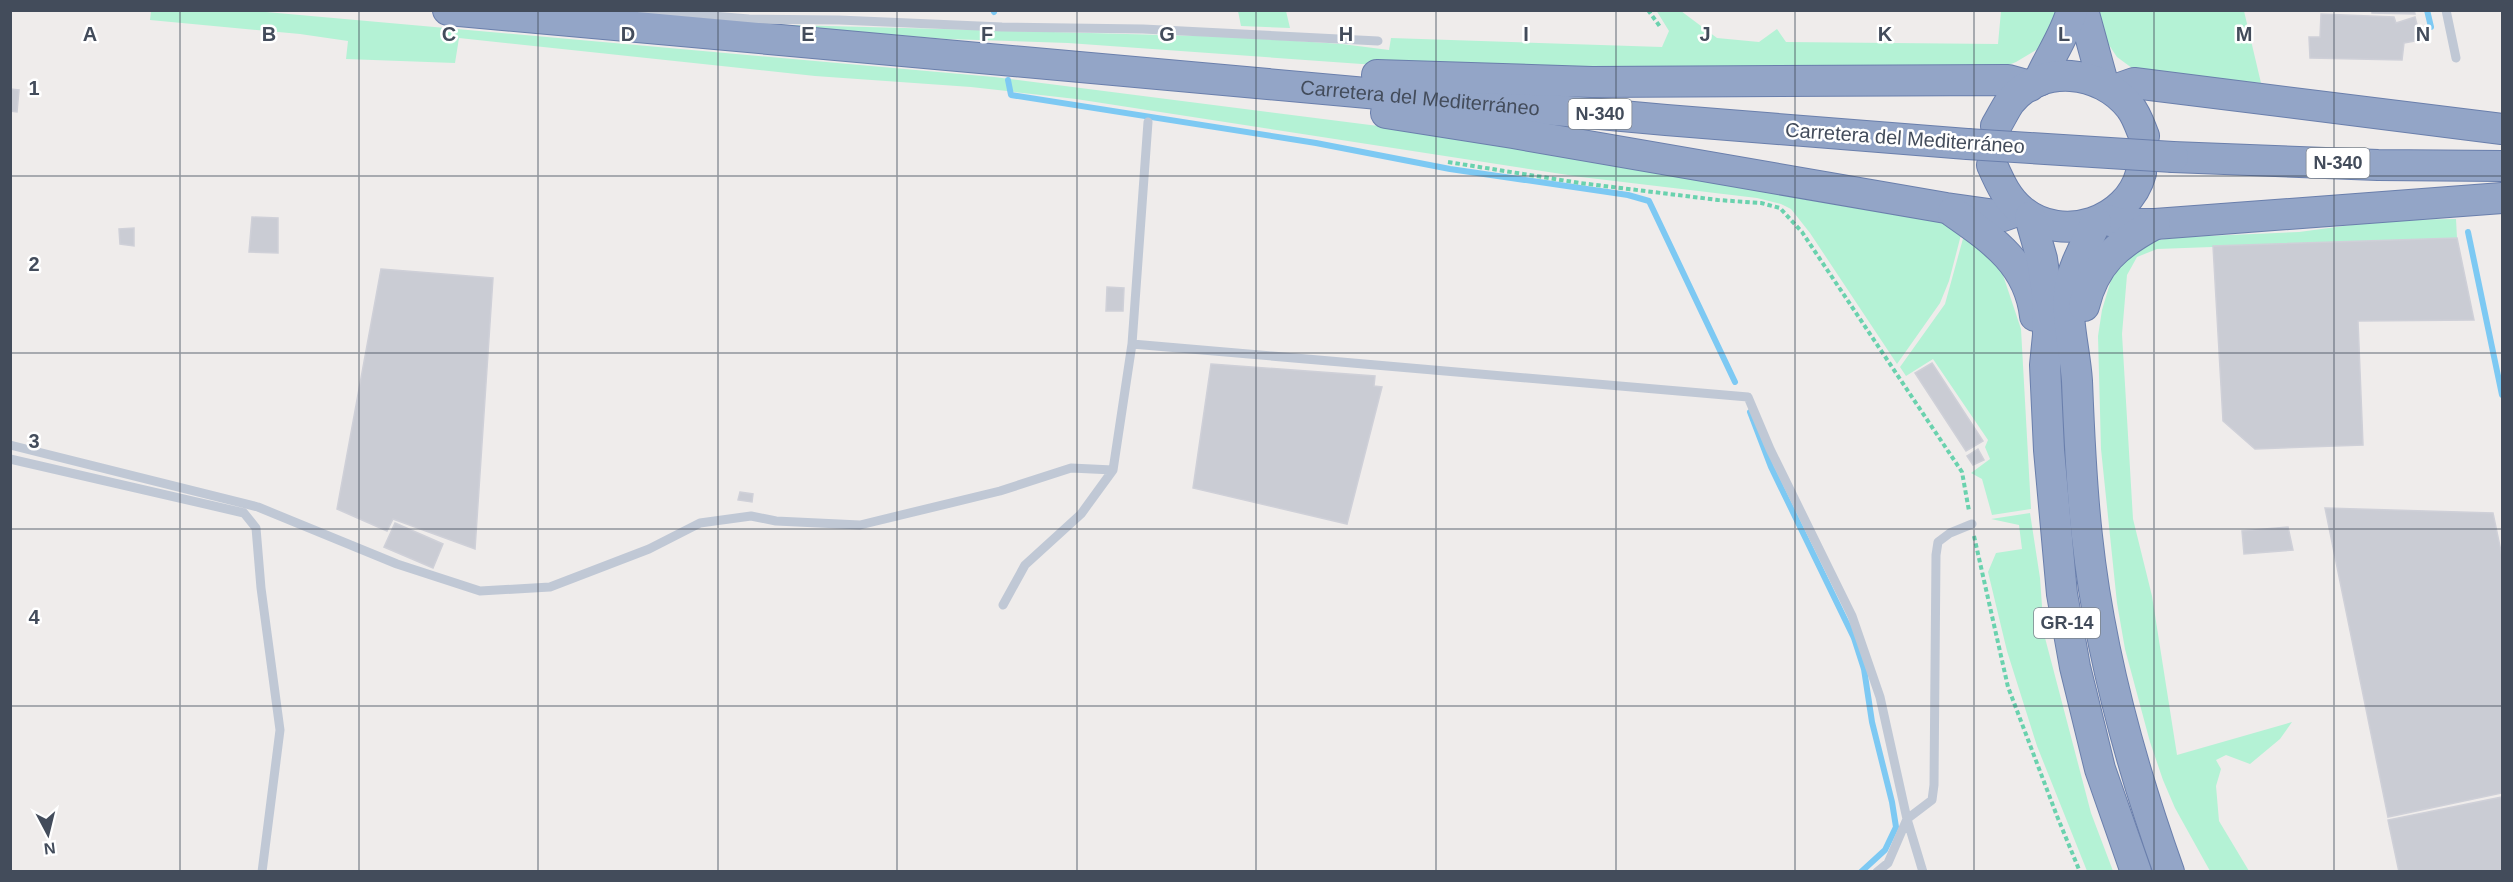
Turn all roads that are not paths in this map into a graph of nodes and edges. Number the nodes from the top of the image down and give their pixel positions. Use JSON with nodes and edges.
{"nodes":[{"id":1,"x":448,"y":10,"type":"edge"},
{"id":2,"x":640,"y":10,"type":"edge"},
{"id":3,"x":2072,"y":10,"type":"edge"},
{"id":4,"x":2083,"y":10,"type":"edge"},
{"id":5,"x":2446,"y":10,"type":"edge"},
{"id":6,"x":1378,"y":41,"type":"dead end"},
{"id":7,"x":2456,"y":58,"type":"dead end"},
{"id":8,"x":1120,"y":71,"type":"junction"},
{"id":9,"x":1234,"y":81,"type":"junction"},
{"id":10,"x":2034,"y":83,"type":"junction"},
{"id":11,"x":2108,"y":86,"type":"junction"},
{"id":12,"x":1148,"y":122,"type":"dead end"},
{"id":13,"x":1996,"y":126,"type":"dead end"},
{"id":14,"x":2502,"y":129,"type":"edge"},
{"id":15,"x":2144,"y":136,"type":"dead end"},
{"id":16,"x":1992,"y":165,"type":"dead end"},
{"id":17,"x":2502,"y":166,"type":"edge"},
{"id":18,"x":2141,"y":172,"type":"dead end"},
{"id":19,"x":2502,"y":198,"type":"edge"},
{"id":20,"x":1947,"y":208,"type":"junction"},
{"id":21,"x":2025,"y":214,"type":"junction"},
{"id":22,"x":2099,"y":221,"type":"junction"},
{"id":23,"x":2154,"y":224,"type":"junction"},
{"id":24,"x":1132,"y":344,"type":"junction"},
{"id":25,"x":2075,"y":353,"type":"junction"},
{"id":26,"x":2045,"y":365,"type":"junction"},
{"id":27,"x":10,"y":445,"type":"edge"},
{"id":28,"x":10,"y":459,"type":"edge"},
{"id":29,"x":1113,"y":470,"type":"junction"},
{"id":30,"x":1972,"y":524,"type":"dead end"},
{"id":31,"x":1003,"y":605,"type":"dead end"},
{"id":32,"x":1907,"y":819,"type":"junction"},
{"id":33,"x":262,"y":872,"type":"edge"},
{"id":34,"x":1877,"y":872,"type":"edge"},
{"id":35,"x":1923,"y":872,"type":"edge"},
{"id":36,"x":2136,"y":872,"type":"edge"},
{"id":37,"x":2169,"y":872,"type":"edge"}],
"edges":[{"from":1,"to":8,"type":"highway","name":"Carretera del Mediterráneo","number":"N-340"},
{"from":2,"to":6,"type":"lane"},
{"from":3,"to":10,"type":"highway"},
{"from":4,"to":11,"type":"highway"},
{"from":5,"to":7,"type":"lane"},
{"from":8,"to":9,"type":"highway","name":"Carretera del Mediterráneo","number":"N-340"},
{"from":8,"to":20,"type":"highway"},
{"from":9,"to":10,"type":"highway"},
{"from":9,"to":17,"type":"highway","name":"Carretera del Mediterráneo","number":"N-340","bridge":true},
{"from":10,"to":11,"type":"highway"},
{"from":10,"to":13,"type":"highway"},
{"from":11,"to":14,"type":"highway"},
{"from":11,"to":15,"type":"highway"},
{"from":12,"to":24,"type":"lane"},
{"from":16,"to":21,"type":"highway"},
{"from":18,"to":22,"type":"highway"},
{"from":19,"to":23,"type":"highway"},
{"from":20,"to":21,"type":"highway"},
{"from":20,"to":26,"type":"highway"},
{"from":21,"to":22,"type":"highway"},
{"from":21,"to":26,"type":"highway"},
{"from":22,"to":23,"type":"highway"},
{"from":22,"to":25,"type":"highway"},
{"from":23,"to":25,"type":"highway"},
{"from":24,"to":29,"type":"lane"},
{"from":24,"to":32,"type":"lane"},
{"from":25,"to":37,"type":"highway","number":"GR-14"},
{"from":26,"to":36,"type":"highway","number":"GR-14"},
{"from":27,"to":29,"type":"lane"},
{"from":28,"to":33,"type":"lane"},
{"from":29,"to":31,"type":"lane"},
{"from":30,"to":32,"type":"lane"},
{"from":32,"to":34,"type":"lane"},
{"from":32,"to":35,"type":"lane"}]}
